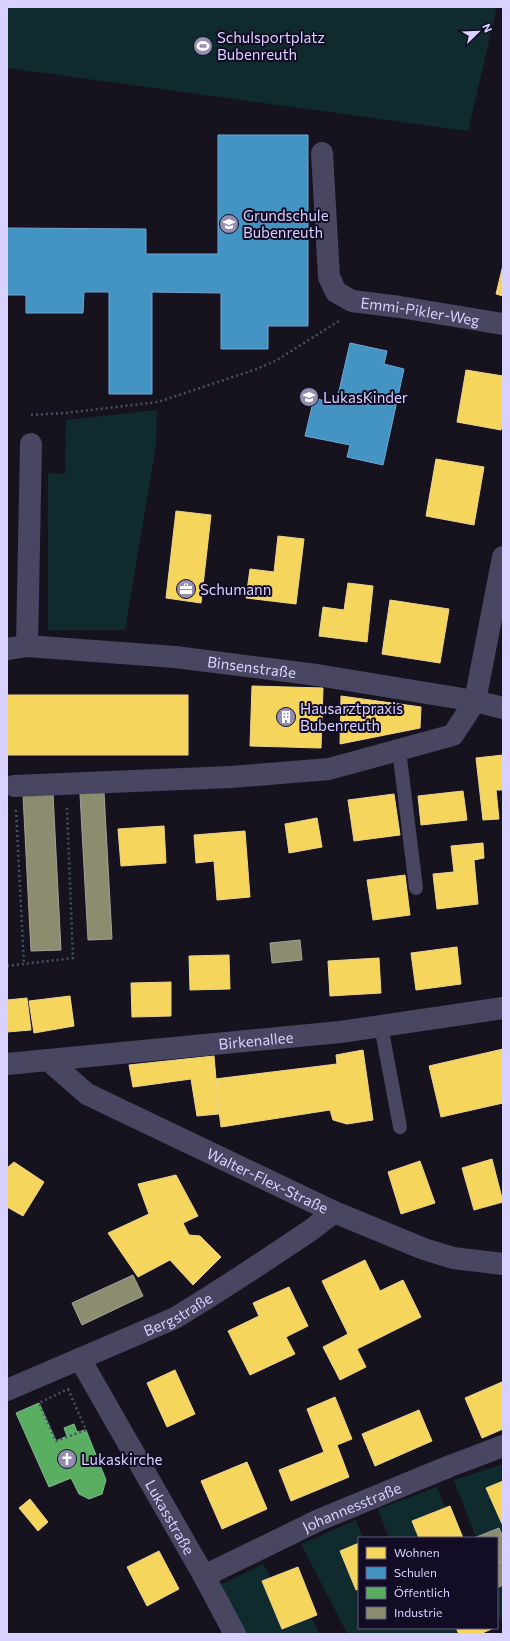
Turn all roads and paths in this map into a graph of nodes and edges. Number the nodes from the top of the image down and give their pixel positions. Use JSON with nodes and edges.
{"nodes":[{"id":1,"x":322,"y":153,"type":"dead end"},
{"id":2,"x":367,"y":303,"type":"junction"},
{"id":3,"x":503,"y":324,"type":"edge"},
{"id":4,"x":31,"y":415,"type":"dead end"},
{"id":5,"x":31,"y":444,"type":"dead end"},
{"id":6,"x":503,"y":557,"type":"edge"},
{"id":7,"x":17,"y":647,"type":"edge"},
{"id":8,"x":475,"y":701,"type":"junction"},
{"id":9,"x":503,"y":708,"type":"edge"},
{"id":10,"x":399,"y":750,"type":"junction"},
{"id":11,"x":66,"y":784,"type":"junction"},
{"id":12,"x":14,"y":786,"type":"joint"},
{"id":13,"x":416,"y":888,"type":"dead end"},
{"id":14,"x":24,"y":964,"type":"junction"},
{"id":15,"x":7,"y":966,"type":"edge"},
{"id":16,"x":503,"y":1008,"type":"edge"},
{"id":17,"x":381,"y":1026,"type":"junction"},
{"id":18,"x":48,"y":1060,"type":"junction"},
{"id":19,"x":7,"y":1064,"type":"edge"},
{"id":20,"x":400,"y":1128,"type":"dead end"},
{"id":21,"x":334,"y":1212,"type":"junction"},
{"id":22,"x":503,"y":1264,"type":"edge"},
{"id":23,"x":80,"y":1359,"type":"junction"},
{"id":24,"x":7,"y":1390,"type":"edge"},
{"id":25,"x":86,"y":1430,"type":"joint"},
{"id":26,"x":503,"y":1446,"type":"edge"},
{"id":27,"x":204,"y":1576,"type":"junction"},
{"id":28,"x":235,"y":1634,"type":"edge"}],
"edges":[{"from":1,"to":2,"type":"street","name":"Emmi-Pikler-Weg"},
{"from":2,"to":3,"type":"street","name":"Emmi-Pikler-Weg"},
{"from":2,"to":4,"type":"path"},
{"from":5,"to":7,"type":"street","name":"Binsenstraße"},
{"from":6,"to":8,"type":"street"},
{"from":7,"to":8,"type":"street","name":"Binsenstraße"},
{"from":8,"to":9,"type":"street","name":"Binsenstraße"},
{"from":8,"to":10,"type":"street"},
{"from":10,"to":11,"type":"street"},
{"from":10,"to":13,"type":"lane"},
{"from":11,"to":12,"type":"street"},
{"from":11,"to":14,"type":"path"},
{"from":12,"to":14,"type":"path"},
{"from":14,"to":15,"type":"path"},
{"from":16,"to":17,"type":"street","name":"Birkenallee"},
{"from":17,"to":18,"type":"street","name":"Birkenallee"},
{"from":17,"to":20,"type":"lane"},
{"from":18,"to":19,"type":"street","name":"Birkenallee"},
{"from":18,"to":21,"type":"street","name":"Walter-Flex-Straße"},
{"from":21,"to":22,"type":"street","name":"Walter-Flex-Straße"},
{"from":21,"to":23,"type":"street","name":"Bergstraße"},
{"from":23,"to":24,"type":"street","name":"Bergstraße"},
{"from":23,"to":27,"type":"street","name":"Lukasstraße"},
{"from":25,"to":25,"type":"path"},
{"from":26,"to":27,"type":"street","name":"Johannesstraße"},
{"from":27,"to":28,"type":"street","name":"Lukasstraße"}]}
